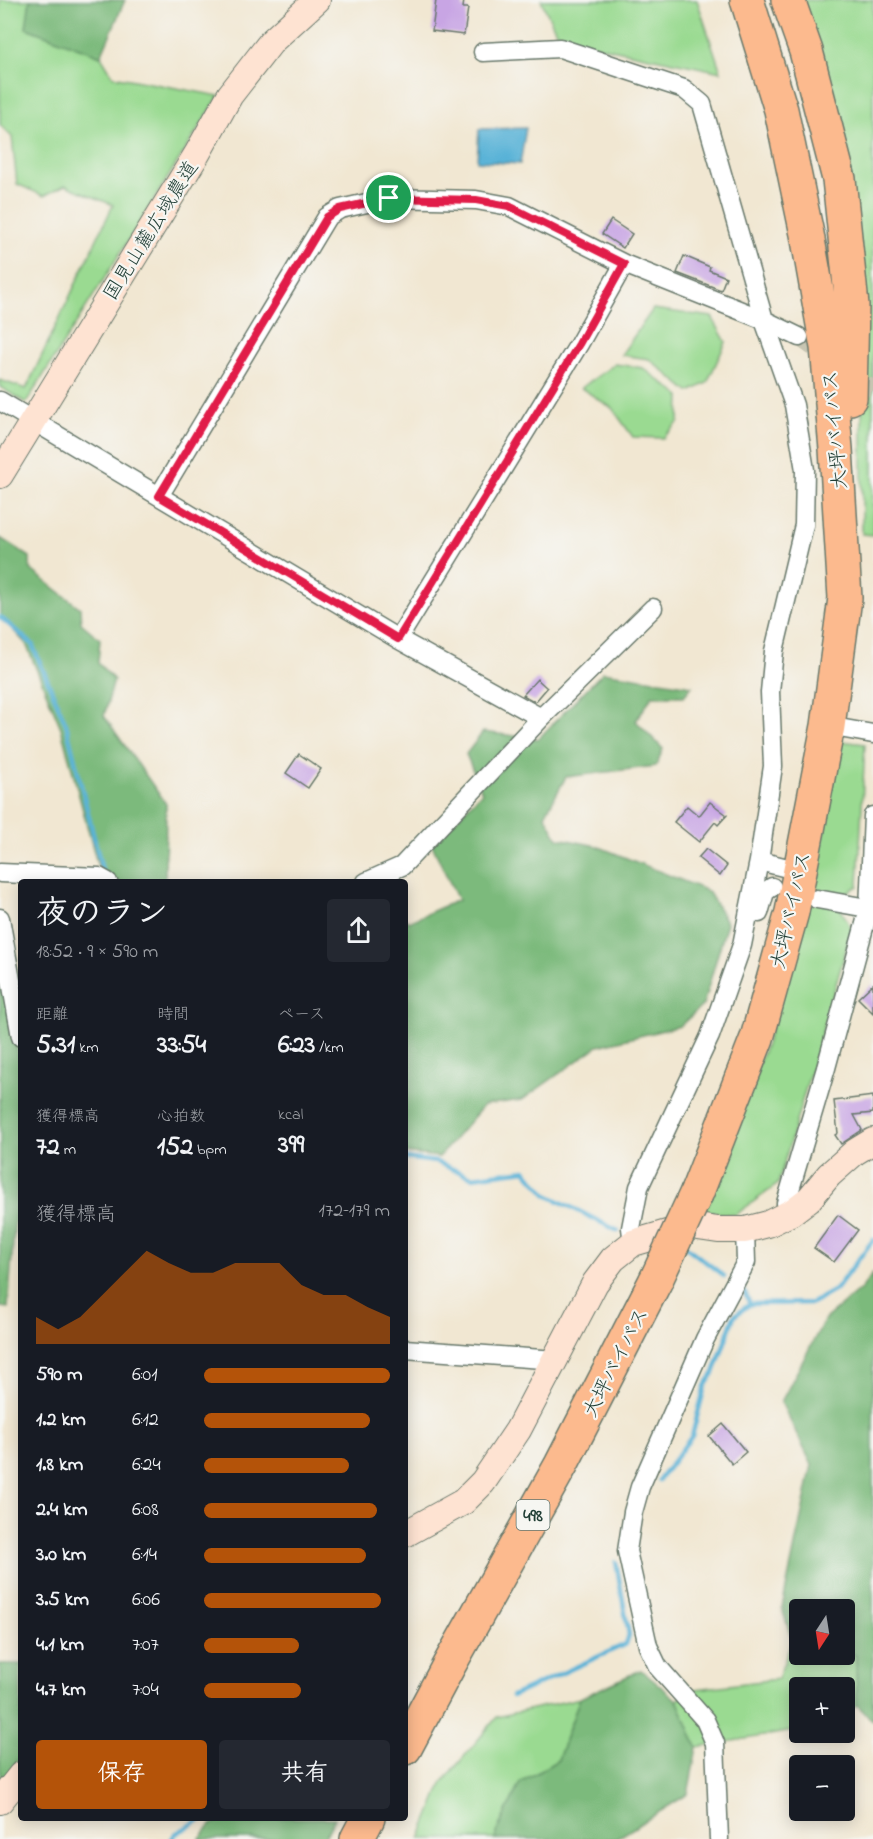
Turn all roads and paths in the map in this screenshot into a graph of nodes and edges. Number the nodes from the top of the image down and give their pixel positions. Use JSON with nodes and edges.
{"nodes":[{"id":1,"x":317,"y":0,"type":"edge"},
{"id":2,"x":727,"y":0,"type":"edge"},
{"id":3,"x":747,"y":0,"type":"edge"},
{"id":4,"x":788,"y":0,"type":"edge"},
{"id":5,"x":483,"y":52,"type":"dead end"},
{"id":6,"x":807,"y":234,"type":"junction"},
{"id":7,"x":624,"y":264,"type":"junction"},
{"id":8,"x":764,"y":320,"type":"junction"},
{"id":9,"x":799,"y":337,"type":"tunnel mouth"},
{"id":10,"x":0,"y":401,"type":"edge"},
{"id":11,"x":32,"y":420,"type":"junction"},
{"id":12,"x":0,"y":475,"type":"edge"},
{"id":13,"x":159,"y":496,"type":"junction"},
{"id":14,"x":845,"y":598,"type":"junction"},
{"id":15,"x":653,"y":608,"type":"dead end"},
{"id":16,"x":398,"y":639,"type":"junction"},
{"id":17,"x":541,"y":718,"type":"junction"},
{"id":18,"x":828,"y":726,"type":"junction"},
{"id":19,"x":873,"y":734,"type":"edge"},
{"id":20,"x":873,"y":816,"type":"edge"},
{"id":21,"x":759,"y":861,"type":"junction"},
{"id":22,"x":0,"y":873,"type":"edge"},
{"id":23,"x":101,"y":879,"type":"edge"},
{"id":24,"x":373,"y":879,"type":"edge"},
{"id":25,"x":786,"y":879,"type":"junction"},
{"id":26,"x":817,"y":899,"type":"dead end"},
{"id":27,"x":871,"y":909,"type":"edge"},
{"id":28,"x":0,"y":918,"type":"edge"},
{"id":29,"x":742,"y":945,"type":"junction"},
{"id":30,"x":18,"y":1020,"type":"edge"},
{"id":31,"x":873,"y":1141,"type":"edge"},
{"id":32,"x":792,"y":1212,"type":"junction"},
{"id":33,"x":745,"y":1230,"type":"junction"},
{"id":34,"x":633,"y":1243,"type":"junction"},
{"id":35,"x":408,"y":1349,"type":"edge"},
{"id":36,"x":556,"y":1360,"type":"junction"},
{"id":37,"x":408,"y":1532,"type":"edge"},
{"id":38,"x":408,"y":1742,"type":"edge"},
{"id":39,"x":18,"y":1780,"type":"edge"},
{"id":40,"x":0,"y":1801,"type":"edge"},
{"id":41,"x":366,"y":1821,"type":"edge"},
{"id":42,"x":357,"y":1839,"type":"edge"},
{"id":43,"x":719,"y":1839,"type":"edge"}],
"edges":[{"from":1,"to":11,"type":"street","name":"国見山麓広域農道"},
{"from":2,"to":6,"type":"highway"},
{"from":3,"to":6,"type":"highway","name":"大坪バイパス","number":"498"},
{"from":4,"to":14,"type":"highway"},
{"from":5,"to":8,"type":"street"},
{"from":6,"to":14,"type":"highway","name":"大坪バイパス","number":"498"},
{"from":7,"to":8,"type":"street"},
{"from":7,"to":13,"type":"street"},
{"from":7,"to":16,"type":"street"},
{"from":8,"to":9,"type":"street"},
{"from":8,"to":21,"type":"street"},
{"from":10,"to":11,"type":"street"},
{"from":11,"to":12,"type":"street","name":"国見山麓広域農道"},
{"from":11,"to":13,"type":"street"},
{"from":13,"to":16,"type":"street"},
{"from":14,"to":18,"type":"highway","name":"大坪バイパス","number":"498"},
{"from":15,"to":17,"type":"street"},
{"from":16,"to":17,"type":"street"},
{"from":17,"to":24,"type":"street"},
{"from":18,"to":19,"type":"street"},
{"from":18,"to":25,"type":"highway","name":"大坪バイパス","number":"498"},
{"from":20,"to":27,"type":"street"},
{"from":21,"to":25,"type":"street"},
{"from":21,"to":29,"type":"street"},
{"from":22,"to":23,"type":"street"},
{"from":25,"to":29,"type":"street"},
{"from":25,"to":38,"type":"highway","name":"大坪バイパス","number":"498","bridge":true},
{"from":26,"to":27,"type":"street"},
{"from":27,"to":32,"type":"street"},
{"from":28,"to":30,"type":"street"},
{"from":29,"to":34,"type":"street"},
{"from":31,"to":32,"type":"street"},
{"from":32,"to":33,"type":"street"},
{"from":33,"to":34,"type":"street"},
{"from":33,"to":43,"type":"street"},
{"from":34,"to":36,"type":"street"},
{"from":35,"to":36,"type":"street"},
{"from":36,"to":37,"type":"street"},
{"from":39,"to":40,"type":"street"},
{"from":41,"to":42,"type":"highway"}]}
